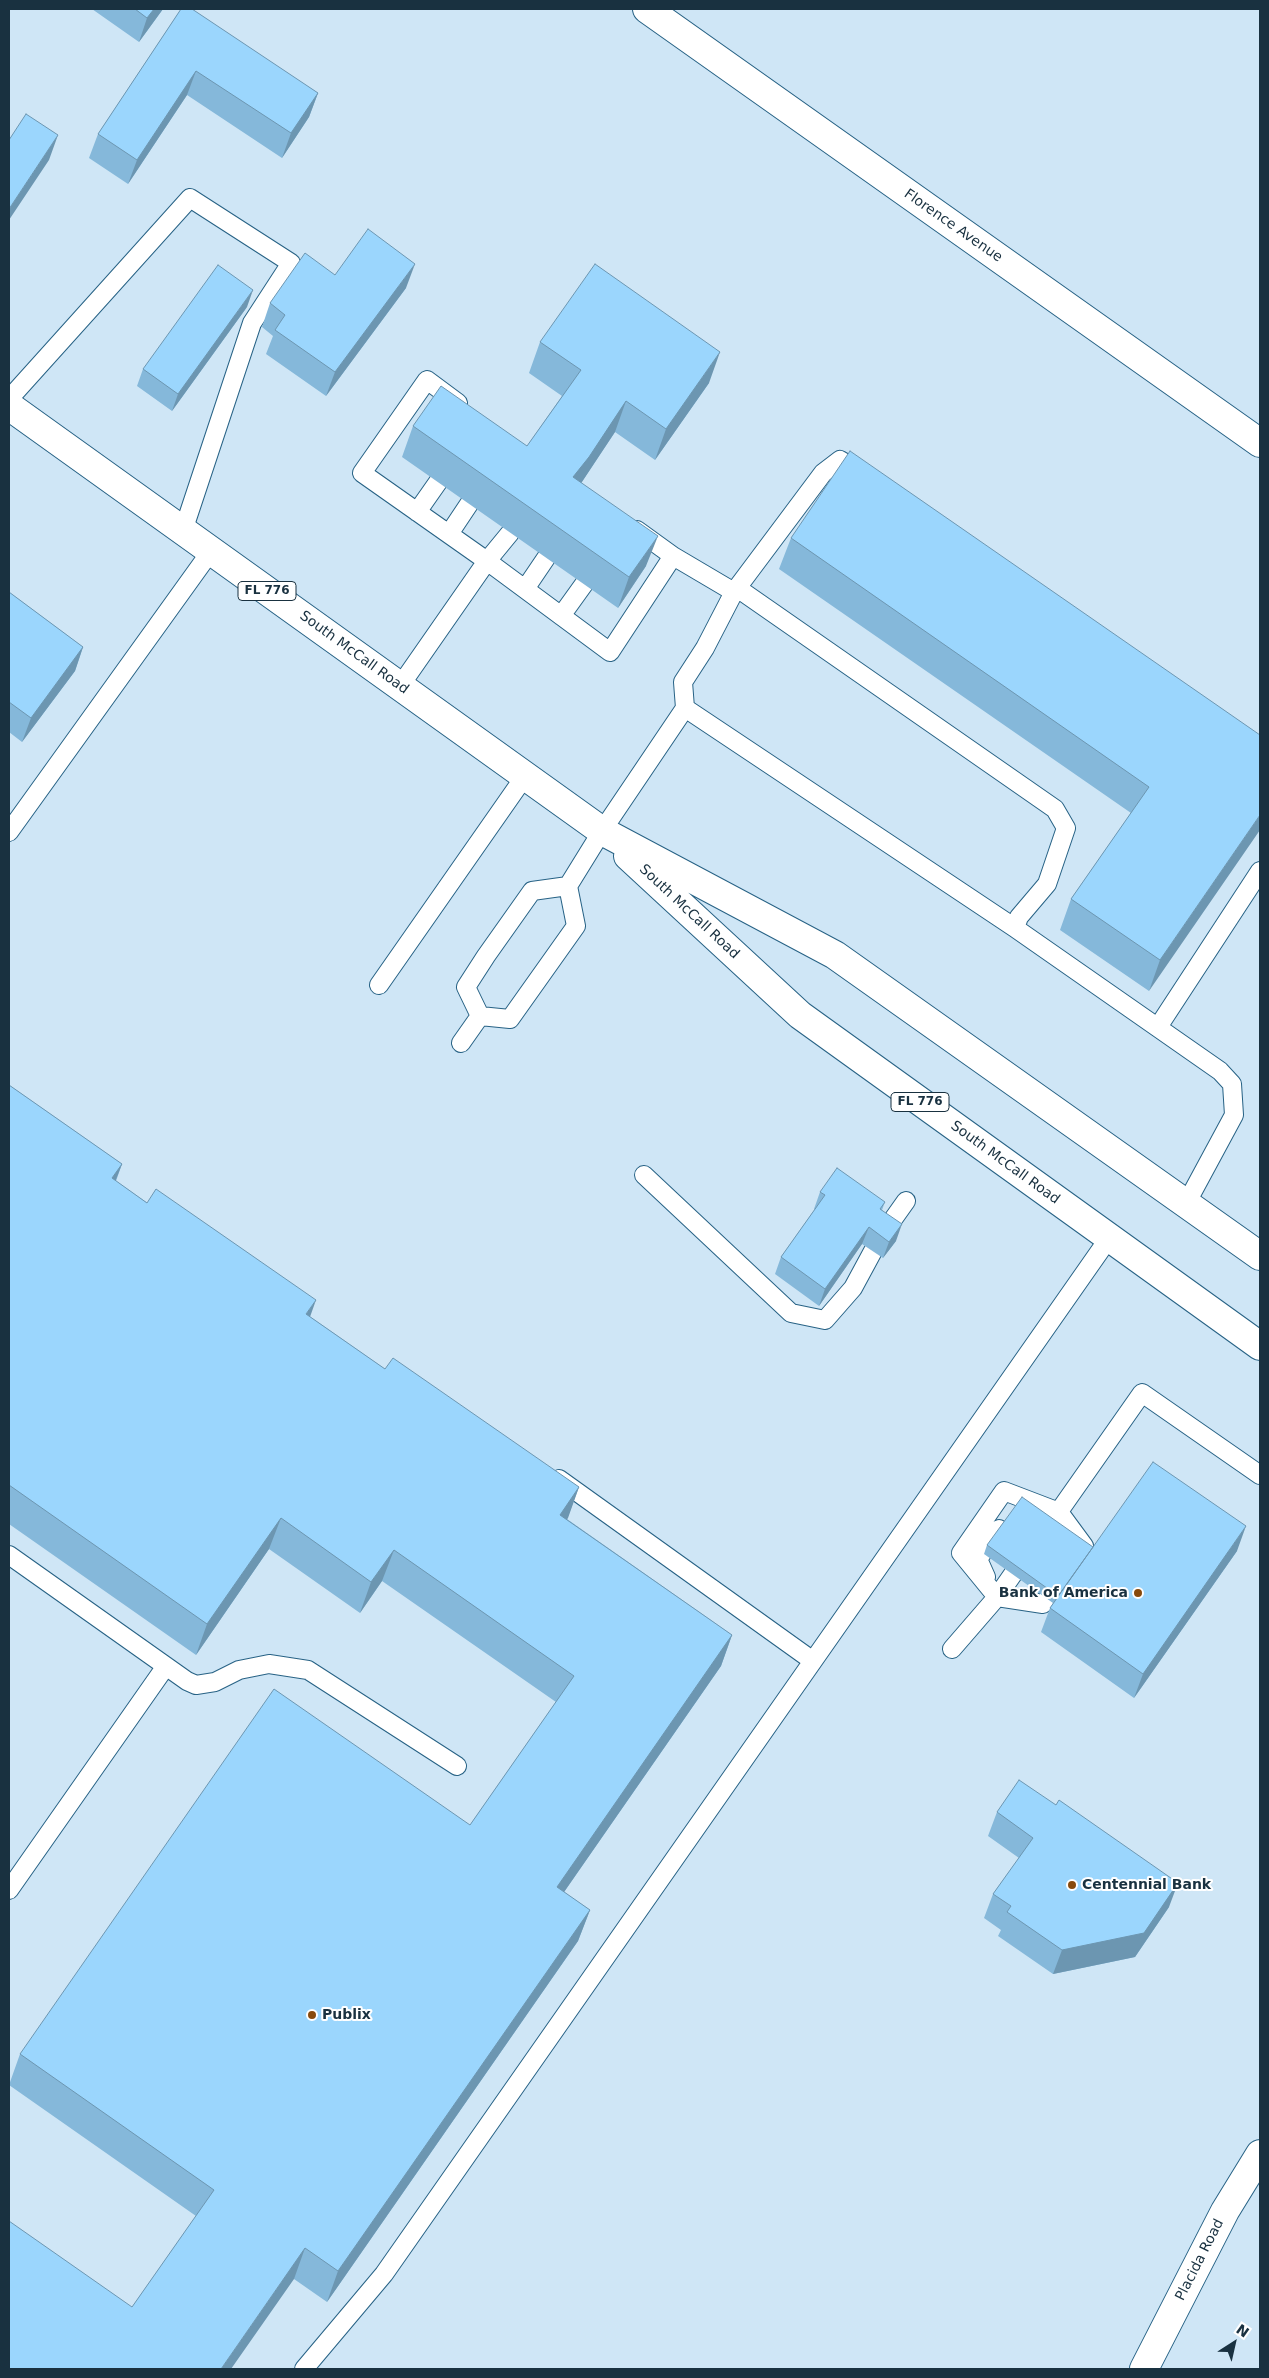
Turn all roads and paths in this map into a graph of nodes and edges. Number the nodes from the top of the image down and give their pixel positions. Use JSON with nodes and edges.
{"nodes":[{"id":1,"x":646,"y":9,"type":"edge"},
{"id":2,"x":9,"y":399,"type":"edge"},
{"id":3,"x":9,"y":406,"type":"edge"},
{"id":4,"x":472,"y":413,"type":"edge"},
{"id":5,"x":1260,"y":443,"type":"edge"},
{"id":6,"x":438,"y":482,"type":"dead end"},
{"id":7,"x":876,"y":482,"type":"edge"},
{"id":8,"x":470,"y":504,"type":"dead end"},
{"id":9,"x":417,"y":512,"type":"junction"},
{"id":10,"x":620,"y":528,"type":"edge"},
{"id":11,"x":183,"y":531,"type":"junction"},
{"id":12,"x":510,"y":533,"type":"dead end"},
{"id":13,"x":449,"y":534,"type":"junction"},
{"id":14,"x":212,"y":551,"type":"junction"},
{"id":15,"x":674,"y":556,"type":"junction"},
{"id":16,"x":546,"y":558,"type":"dead end"},
{"id":17,"x":486,"y":561,"type":"junction"},
{"id":18,"x":584,"y":584,"type":"dead end"},
{"id":19,"x":525,"y":589,"type":"junction"},
{"id":20,"x":734,"y":592,"type":"junction"},
{"id":21,"x":561,"y":616,"type":"junction"},
{"id":22,"x":400,"y":686,"type":"junction"},
{"id":23,"x":685,"y":708,"type":"junction"},
{"id":24,"x":525,"y":776,"type":"junction"},
{"id":25,"x":602,"y":831,"type":"junction"},
{"id":26,"x":9,"y":832,"type":"edge"},
{"id":27,"x":1260,"y":871,"type":"edge"},
{"id":28,"x":568,"y":886,"type":"junction"},
{"id":29,"x":1016,"y":928,"type":"junction"},
{"id":30,"x":379,"y":985,"type":"dead end"},
{"id":31,"x":480,"y":1016,"type":"junction"},
{"id":32,"x":1158,"y":1028,"type":"junction"},
{"id":33,"x":461,"y":1043,"type":"dead end"},
{"id":34,"x":644,"y":1175,"type":"dead end"},
{"id":35,"x":906,"y":1201,"type":"dead end"},
{"id":36,"x":1186,"y":1204,"type":"junction"},
{"id":37,"x":884,"y":1232,"type":"edge"},
{"id":38,"x":1109,"y":1238,"type":"junction"},
{"id":39,"x":873,"y":1251,"type":"edge"},
{"id":40,"x":1260,"y":1256,"type":"edge"},
{"id":41,"x":1260,"y":1346,"type":"edge"},
{"id":42,"x":546,"y":1470,"type":"edge"},
{"id":43,"x":1260,"y":1475,"type":"edge"},
{"id":44,"x":1059,"y":1512,"type":"junction"},
{"id":45,"x":1034,"y":1516,"type":"edge"},
{"id":46,"x":1048,"y":1527,"type":"edge"},
{"id":47,"x":1066,"y":1539,"type":"edge"},
{"id":48,"x":1082,"y":1550,"type":"edge"},
{"id":49,"x":9,"y":1555,"type":"edge"},
{"id":50,"x":1006,"y":1569,"type":"edge"},
{"id":51,"x":1032,"y":1587,"type":"edge"},
{"id":52,"x":997,"y":1597,"type":"junction"},
{"id":53,"x":1048,"y":1599,"type":"edge"},
{"id":54,"x":952,"y":1649,"type":"dead end"},
{"id":55,"x":813,"y":1661,"type":"junction"},
{"id":56,"x":166,"y":1666,"type":"junction"},
{"id":57,"x":457,"y":1766,"type":"dead end"},
{"id":58,"x":9,"y":1890,"type":"edge"},
{"id":59,"x":1260,"y":2154,"type":"edge"},
{"id":60,"x":304,"y":2369,"type":"edge"},
{"id":61,"x":1144,"y":2369,"type":"edge"}],
"edges":[{"from":1,"to":5,"type":"main road","name":"Florence Avenue"},
{"from":2,"to":11,"type":"lane"},
{"from":3,"to":11,"type":"main road","name":"South McCall Road","number":"FL 776"},
{"from":4,"to":9,"type":"lane"},
{"from":6,"to":9,"type":"lane"},
{"from":7,"to":20,"type":"lane"},
{"from":8,"to":13,"type":"lane"},
{"from":9,"to":13,"type":"lane"},
{"from":10,"to":15,"type":"lane"},
{"from":11,"to":14,"type":"main road","name":"South McCall Road","number":"FL 776"},
{"from":12,"to":17,"type":"lane"},
{"from":13,"to":17,"type":"lane"},
{"from":14,"to":22,"type":"main road","name":"South McCall Road","number":"FL 776"},
{"from":14,"to":26,"type":"lane"},
{"from":15,"to":20,"type":"lane"},
{"from":15,"to":21,"type":"lane"},
{"from":16,"to":19,"type":"lane"},
{"from":17,"to":19,"type":"lane"},
{"from":17,"to":22,"type":"lane"},
{"from":18,"to":21,"type":"lane"},
{"from":19,"to":21,"type":"lane"},
{"from":20,"to":23,"type":"lane"},
{"from":20,"to":29,"type":"lane"},
{"from":22,"to":24,"type":"main road","name":"South McCall Road","number":"FL 776"},
{"from":23,"to":25,"type":"lane"},
{"from":23,"to":29,"type":"lane"},
{"from":24,"to":25,"type":"main road","name":"South McCall Road","number":"FL 776"},
{"from":24,"to":30,"type":"lane"},
{"from":25,"to":28,"type":"lane"},
{"from":25,"to":36,"type":"main road","name":"South McCall Road","number":"FL 776"},
{"from":25,"to":38,"type":"main road","name":"South McCall Road","number":"FL 776"},
{"from":27,"to":32,"type":"lane"},
{"from":28,"to":31,"type":"lane"},
{"from":28,"to":31,"type":"lane"},
{"from":29,"to":32,"type":"lane"},
{"from":31,"to":33,"type":"lane"},
{"from":32,"to":36,"type":"lane"},
{"from":34,"to":39,"type":"lane"},
{"from":35,"to":37,"type":"lane"},
{"from":36,"to":40,"type":"main road","name":"South McCall Road","number":"FL 776"},
{"from":38,"to":41,"type":"main road","name":"South McCall Road","number":"FL 776"},
{"from":38,"to":55,"type":"lane"},
{"from":42,"to":55,"type":"lane"},
{"from":43,"to":44,"type":"lane"},
{"from":44,"to":45,"type":"lane"},
{"from":44,"to":46,"type":"lane"},
{"from":44,"to":47,"type":"lane"},
{"from":44,"to":48,"type":"lane"},
{"from":44,"to":52,"type":"lane"},
{"from":44,"to":52,"type":"lane"},
{"from":49,"to":56,"type":"lane"},
{"from":50,"to":52,"type":"lane"},
{"from":51,"to":52,"type":"lane"},
{"from":52,"to":53,"type":"lane"},
{"from":52,"to":54,"type":"lane"},
{"from":55,"to":60,"type":"lane"},
{"from":56,"to":57,"type":"lane"},
{"from":56,"to":58,"type":"lane"},
{"from":59,"to":61,"type":"main road","name":"Placida Road"}]}
